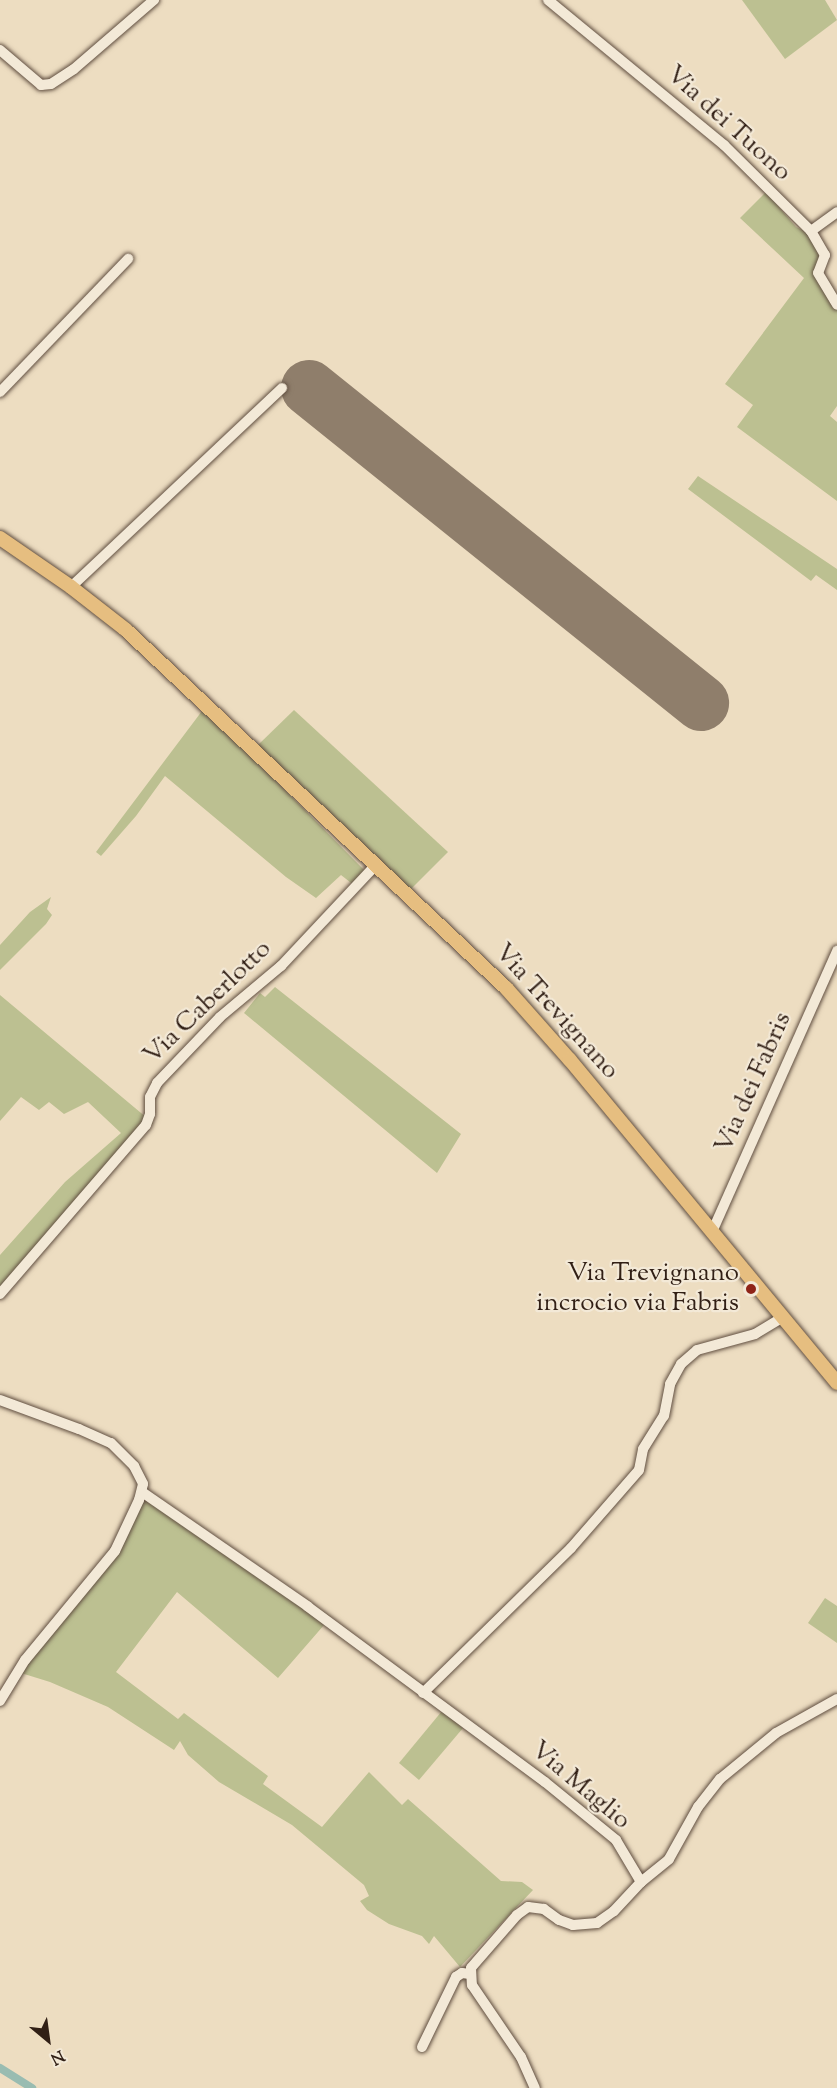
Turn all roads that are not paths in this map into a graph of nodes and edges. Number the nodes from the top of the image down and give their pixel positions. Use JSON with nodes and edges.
{"nodes":[{"id":1,"x":154,"y":0,"type":"edge"},
{"id":2,"x":548,"y":0,"type":"edge"},
{"id":3,"x":0,"y":50,"type":"edge"},
{"id":4,"x":837,"y":212,"type":"edge"},
{"id":5,"x":811,"y":231,"type":"junction"},
{"id":6,"x":129,"y":259,"type":"dead end"},
{"id":7,"x":837,"y":305,"type":"edge"},
{"id":8,"x":282,"y":388,"type":"dead end"},
{"id":9,"x":0,"y":392,"type":"edge"},
{"id":10,"x":0,"y":538,"type":"edge"},
{"id":11,"x":71,"y":586,"type":"junction"},
{"id":12,"x":376,"y":865,"type":"junction"},
{"id":13,"x":837,"y":951,"type":"edge"},
{"id":14,"x":712,"y":1232,"type":"junction"},
{"id":15,"x":0,"y":1294,"type":"edge"},
{"id":16,"x":782,"y":1318,"type":"junction"},
{"id":17,"x":837,"y":1383,"type":"edge"},
{"id":18,"x":0,"y":1400,"type":"edge"},
{"id":19,"x":142,"y":1492,"type":"junction"},
{"id":20,"x":423,"y":1693,"type":"junction"},
{"id":21,"x":837,"y":1699,"type":"edge"},
{"id":22,"x":0,"y":1701,"type":"edge"},
{"id":23,"x":641,"y":1882,"type":"junction"},
{"id":24,"x":470,"y":1974,"type":"junction"},
{"id":25,"x":422,"y":2048,"type":"dead end"},
{"id":26,"x":535,"y":2088,"type":"edge"}],
"edges":[{"from":1,"to":3,"type":"street"},
{"from":2,"to":5,"type":"street","name":"Via dei Tuono"},
{"from":4,"to":5,"type":"street"},
{"from":5,"to":7,"type":"street","name":"Via dei Tuono"},
{"from":6,"to":9,"type":"street"},
{"from":8,"to":11,"type":"street"},
{"from":10,"to":11,"type":"main road","name":"Via Trevignano"},
{"from":11,"to":12,"type":"main road","name":"Via Trevignano"},
{"from":12,"to":14,"type":"main road","name":"Via Trevignano"},
{"from":12,"to":15,"type":"street","name":"Via Caberlotto"},
{"from":13,"to":14,"type":"street","name":"Via dei Fabris"},
{"from":14,"to":16,"type":"main road","name":"Via Trevignano"},
{"from":16,"to":17,"type":"main road","name":"Via Trevignano"},
{"from":16,"to":20,"type":"street"},
{"from":18,"to":19,"type":"street"},
{"from":19,"to":20,"type":"street","name":"Via Maglio"},
{"from":19,"to":22,"type":"street"},
{"from":20,"to":23,"type":"street","name":"Via Maglio"},
{"from":21,"to":23,"type":"street"},
{"from":23,"to":24,"type":"street"},
{"from":24,"to":25,"type":"street"},
{"from":24,"to":26,"type":"street"}]}
